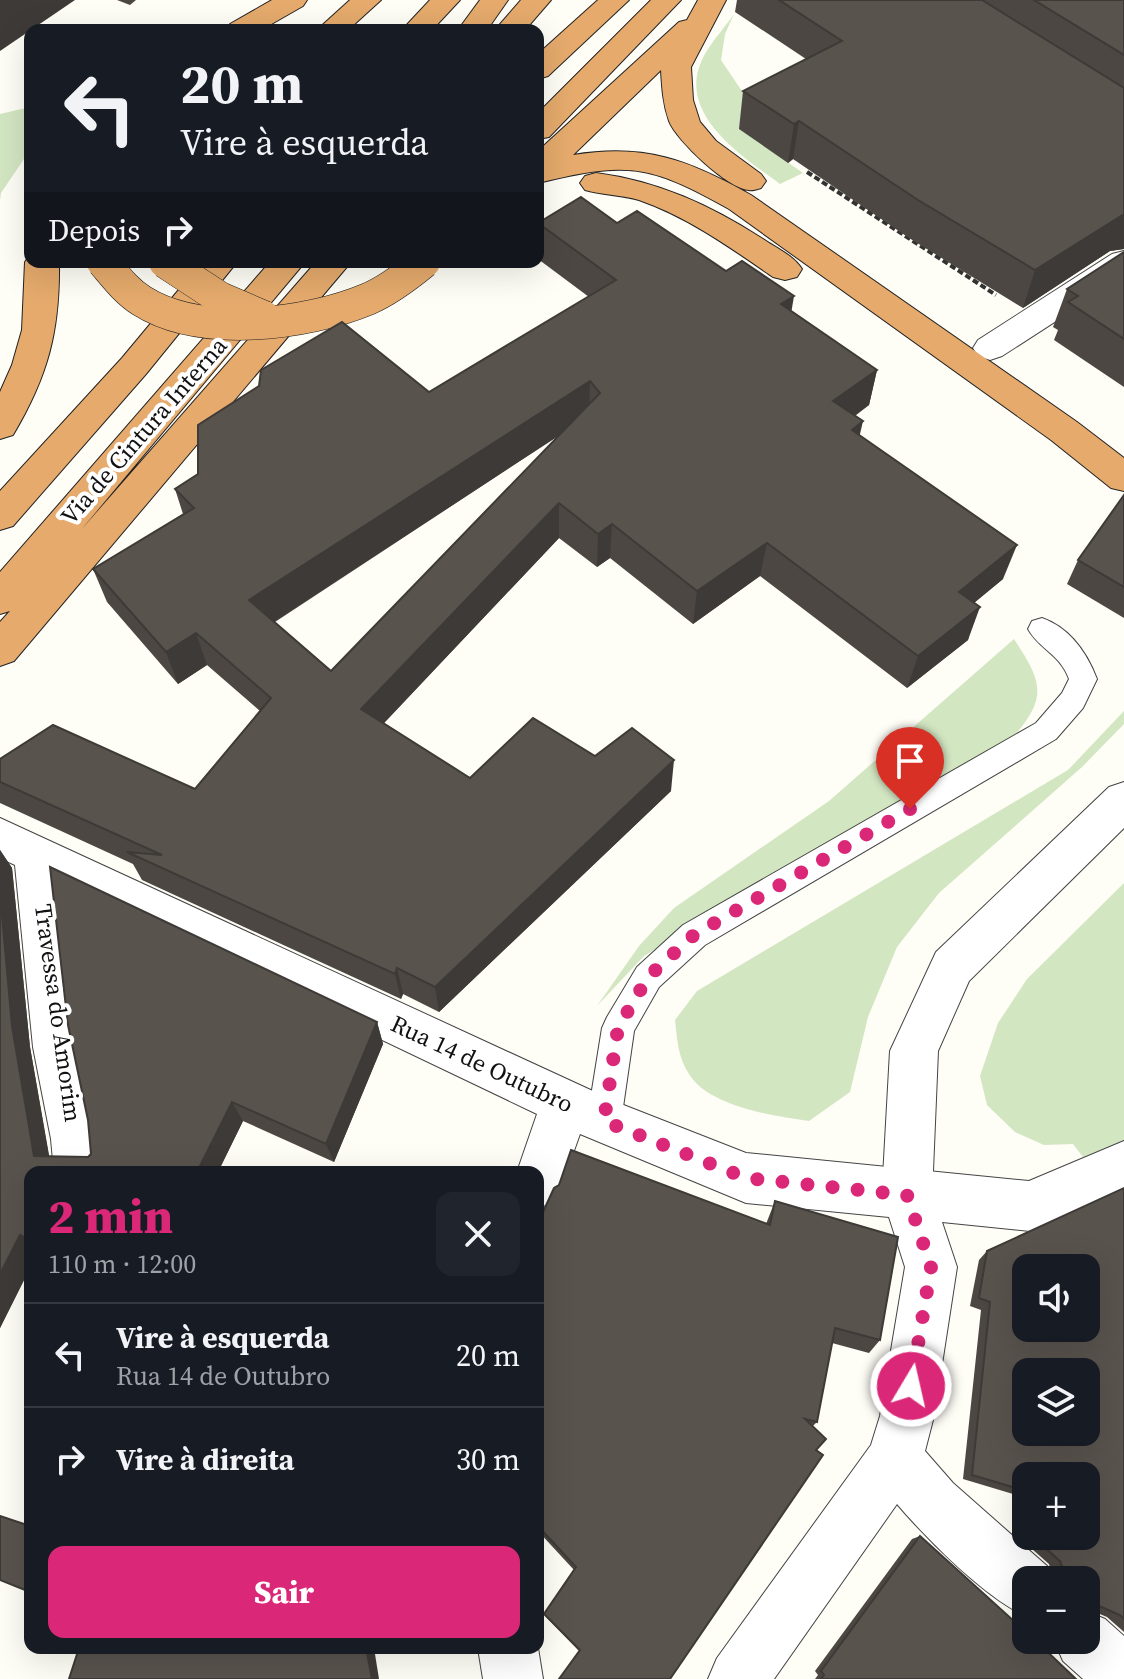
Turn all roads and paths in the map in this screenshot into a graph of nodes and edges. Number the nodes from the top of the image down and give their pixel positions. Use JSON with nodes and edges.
{"nodes":[{"id":1,"x":293,"y":0,"type":"edge"},
{"id":2,"x":311,"y":0,"type":"edge"},
{"id":3,"x":367,"y":0,"type":"edge"},
{"id":4,"x":410,"y":0,"type":"edge"},
{"id":5,"x":446,"y":0,"type":"edge"},
{"id":6,"x":494,"y":0,"type":"edge"},
{"id":7,"x":537,"y":0,"type":"edge"},
{"id":8,"x":615,"y":0,"type":"edge"},
{"id":9,"x":666,"y":0,"type":"edge"},
{"id":10,"x":707,"y":8,"type":"edge"},
{"id":11,"x":251,"y":24,"type":"edge"},
{"id":12,"x":291,"y":24,"type":"edge"},
{"id":13,"x":338,"y":24,"type":"edge"},
{"id":14,"x":394,"y":24,"type":"edge"},
{"id":15,"x":422,"y":24,"type":"edge"},
{"id":16,"x":476,"y":24,"type":"edge"},
{"id":17,"x":515,"y":24,"type":"edge"},
{"id":18,"x":544,"y":65,"type":"edge"},
{"id":19,"x":544,"y":124,"type":"edge"},
{"id":20,"x":544,"y":162,"type":"edge"},
{"id":21,"x":544,"y":172,"type":"edge"},
{"id":22,"x":807,"y":172,"type":"dead end"},
{"id":23,"x":544,"y":183,"type":"edge"},
{"id":24,"x":1124,"y":262,"type":"edge"},
{"id":25,"x":42,"y":268,"type":"edge"},
{"id":26,"x":109,"y":268,"type":"edge"},
{"id":27,"x":174,"y":268,"type":"edge"},
{"id":28,"x":215,"y":268,"type":"edge"},
{"id":29,"x":283,"y":268,"type":"edge"},
{"id":30,"x":329,"y":268,"type":"edge"},
{"id":31,"x":339,"y":268,"type":"edge"},
{"id":32,"x":416,"y":268,"type":"edge"},
{"id":33,"x":307,"y":293,"type":"junction"},
{"id":34,"x":1033,"y":320,"type":"junction"},
{"id":35,"x":274,"y":321,"type":"junction"},
{"id":36,"x":990,"y":348,"type":"junction"},
{"id":37,"x":0,"y":426,"type":"edge"},
{"id":38,"x":1124,"y":439,"type":"edge"},
{"id":39,"x":1124,"y":478,"type":"edge"},
{"id":40,"x":1124,"y":487,"type":"edge"},
{"id":41,"x":0,"y":516,"type":"edge"},
{"id":42,"x":0,"y":599,"type":"edge"},
{"id":43,"x":1042,"y":629,"type":"dead end"},
{"id":44,"x":0,"y":650,"type":"edge"},
{"id":45,"x":1124,"y":800,"type":"edge"},
{"id":46,"x":18,"y":846,"type":"edge"},
{"id":47,"x":585,"y":1112,"type":"junction"},
{"id":48,"x":1124,"y":1165,"type":"edge"},
{"id":49,"x":78,"y":1166,"type":"edge"},
{"id":50,"x":544,"y":1174,"type":"edge"},
{"id":51,"x":907,"y":1195,"type":"junction"},
{"id":52,"x":895,"y":1459,"type":"junction"},
{"id":53,"x":1012,"y":1574,"type":"edge"},
{"id":54,"x":509,"y":1654,"type":"edge"},
{"id":55,"x":1100,"y":1654,"type":"edge"},
{"id":56,"x":1124,"y":1676,"type":"edge"},
{"id":57,"x":513,"y":1679,"type":"edge"},
{"id":58,"x":738,"y":1679,"type":"edge"}],
"edges":[{"from":1,"to":11,"type":"highway"},
{"from":2,"to":12,"type":"highway"},
{"from":3,"to":13,"type":"highway"},
{"from":4,"to":14,"type":"highway"},
{"from":5,"to":15,"type":"highway"},
{"from":6,"to":16,"type":"highway"},
{"from":7,"to":17,"type":"highway"},
{"from":8,"to":18,"type":"highway"},
{"from":9,"to":19,"type":"highway"},
{"from":10,"to":20,"type":"highway"},
{"from":10,"to":36,"type":"highway"},
{"from":21,"to":39,"type":"highway"},
{"from":22,"to":34,"type":"path"},
{"from":23,"to":40,"type":"highway"},
{"from":24,"to":34,"type":"street"},
{"from":25,"to":37,"type":"highway"},
{"from":26,"to":35,"type":"highway","bridge":true},
{"from":27,"to":35,"type":"highway","bridge":true},
{"from":28,"to":41,"type":"highway"},
{"from":29,"to":42,"type":"highway","name":"Via de Cintura Interna"},
{"from":30,"to":33,"type":"highway"},
{"from":31,"to":33,"type":"highway"},
{"from":32,"to":35,"type":"highway","bridge":true},
{"from":33,"to":44,"type":"highway"},
{"from":34,"to":36,"type":"street"},
{"from":36,"to":38,"type":"highway"},
{"from":43,"to":47,"type":"lane"},
{"from":45,"to":51,"type":"street"},
{"from":46,"to":47,"type":"street","name":"Rua 14 de Outubro"},
{"from":46,"to":49,"type":"street","name":"Travessa do Amorim"},
{"from":47,"to":50,"type":"street"},
{"from":47,"to":51,"type":"street","name":"Rua 14 de Outubro"},
{"from":48,"to":51,"type":"street","name":"Rua 14 de Outubro"},
{"from":51,"to":52,"type":"street"},
{"from":52,"to":53,"type":"street"},
{"from":52,"to":58,"type":"street"},
{"from":54,"to":57,"type":"street"},
{"from":55,"to":56,"type":"street"}]}
